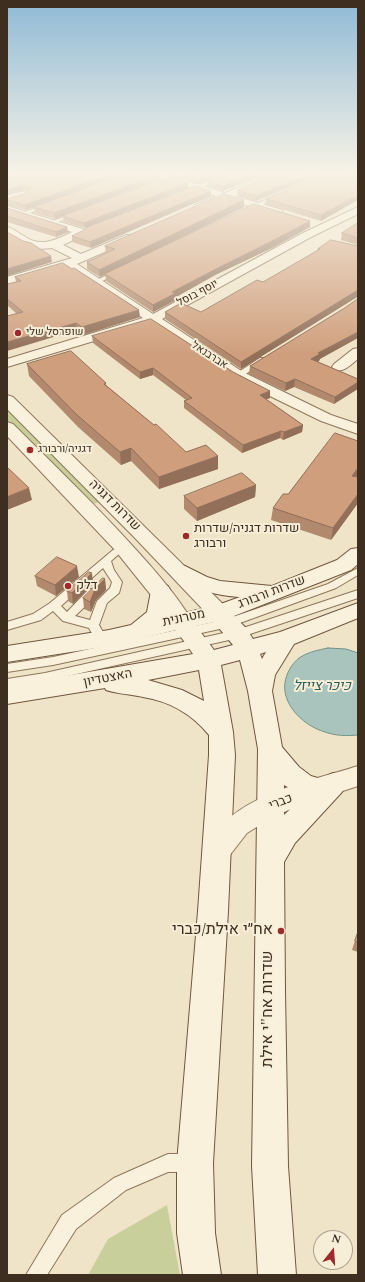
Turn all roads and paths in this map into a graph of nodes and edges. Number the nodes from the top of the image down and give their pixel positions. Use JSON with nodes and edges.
{"nodes":[{"id":1,"x":13,"y":234,"type":"edge"},
{"id":2,"x":80,"y":234,"type":"edge"},
{"id":3,"x":138,"y":234,"type":"edge"},
{"id":4,"x":307,"y":235,"type":"joint"},
{"id":5,"x":321,"y":239,"type":"dead end"},
{"id":6,"x":54,"y":245,"type":"junction"},
{"id":7,"x":82,"y":259,"type":"junction"},
{"id":8,"x":69,"y":264,"type":"junction"},
{"id":9,"x":124,"y":268,"type":"edge"},
{"id":10,"x":7,"y":281,"type":"edge"},
{"id":11,"x":96,"y":282,"type":"junction"},
{"id":12,"x":153,"y":319,"type":"junction"},
{"id":13,"x":358,"y":352,"type":"edge"},
{"id":14,"x":271,"y":355,"type":"edge"},
{"id":15,"x":7,"y":363,"type":"edge"},
{"id":16,"x":339,"y":367,"type":"dead end"},
{"id":17,"x":238,"y":375,"type":"junction"},
{"id":18,"x":7,"y":400,"type":"edge"},
{"id":19,"x":7,"y":427,"type":"edge"},
{"id":20,"x":358,"y":429,"type":"edge"},
{"id":21,"x":127,"y":550,"type":"junction"},
{"id":22,"x":358,"y":554,"type":"edge"},
{"id":23,"x":106,"y":560,"type":"junction"},
{"id":24,"x":178,"y":571,"type":"junction"},
{"id":25,"x":358,"y":571,"type":"edge"},
{"id":26,"x":106,"y":579,"type":"junction"},
{"id":27,"x":281,"y":590,"type":"junction"},
{"id":28,"x":161,"y":591,"type":"junction"},
{"id":29,"x":358,"y":594,"type":"edge"},
{"id":30,"x":54,"y":606,"type":"junction"},
{"id":31,"x":358,"y":610,"type":"edge"},
{"id":32,"x":67,"y":618,"type":"junction"},
{"id":33,"x":7,"y":626,"type":"edge"},
{"id":34,"x":234,"y":630,"type":"junction"},
{"id":35,"x":102,"y":632,"type":"junction"},
{"id":36,"x":137,"y":632,"type":"junction"},
{"id":37,"x":286,"y":638,"type":"junction"},
{"id":38,"x":195,"y":639,"type":"junction"},
{"id":39,"x":7,"y":654,"type":"edge"},
{"id":40,"x":7,"y":668,"type":"edge"},
{"id":41,"x":89,"y":682,"type":"junction"},
{"id":42,"x":7,"y":683,"type":"edge"},
{"id":43,"x":260,"y":691,"type":"junction"},
{"id":44,"x":7,"y":695,"type":"edge"},
{"id":45,"x":221,"y":732,"type":"junction"},
{"id":46,"x":270,"y":749,"type":"junction"},
{"id":47,"x":358,"y":776,"type":"edge"},
{"id":48,"x":325,"y":787,"type":"junction"},
{"id":49,"x":271,"y":805,"type":"junction"},
{"id":50,"x":217,"y":851,"type":"junction"},
{"id":51,"x":270,"y":860,"type":"junction"},
{"id":52,"x":195,"y":1163,"type":"junction"},
{"id":53,"x":36,"y":1275,"type":"edge"},
{"id":54,"x":202,"y":1275,"type":"edge"},
{"id":55,"x":277,"y":1275,"type":"edge"}],
"edges":[{"from":1,"to":6,"type":"street"},
{"from":2,"to":6,"type":"street"},
{"from":3,"to":7,"type":"street"},
{"from":4,"to":5,"type":"street"},
{"from":4,"to":12,"type":"street","name":"יוסף בוסל"},
{"from":6,"to":7,"type":"street"},
{"from":7,"to":8,"type":"street"},
{"from":8,"to":10,"type":"street"},
{"from":8,"to":11,"type":"street","name":"אברבנאל"},
{"from":9,"to":11,"type":"lane"},
{"from":11,"to":12,"type":"street","name":"אברבנאל"},
{"from":12,"to":15,"type":"street","name":"יוסף בוסל"},
{"from":12,"to":17,"type":"street","name":"אברבנאל"},
{"from":13,"to":16,"type":"street"},
{"from":14,"to":17,"type":"lane"},
{"from":17,"to":20,"type":"street","name":"אברבנאל"},
{"from":18,"to":24,"type":"main road","name":"שדרות דגניה"},
{"from":19,"to":21,"type":"main road","name":"שדרות דגניה"},
{"from":21,"to":23,"type":"lane"},
{"from":21,"to":28,"type":"main road","name":"שדרות דגניה"},
{"from":22,"to":27,"type":"main road","name":"שדרות ורבורג"},
{"from":23,"to":26,"type":"lane"},
{"from":23,"to":30,"type":"lane"},
{"from":24,"to":27,"type":"main road"},
{"from":24,"to":34,"type":"main road","name":"שדרות דגניה"},
{"from":25,"to":34,"type":"lane"},
{"from":26,"to":32,"type":"lane"},
{"from":26,"to":35,"type":"lane"},
{"from":27,"to":34,"type":"main road","name":"שדרות ורבורג"},
{"from":28,"to":36,"type":"main road"},
{"from":28,"to":38,"type":"main road","name":"שדרות דגניה"},
{"from":29,"to":34,"type":"lane"},
{"from":30,"to":32,"type":"lane"},
{"from":30,"to":33,"type":"lane"},
{"from":31,"to":37,"type":"main road","name":"שדרות ורבורג"},
{"from":32,"to":35,"type":"lane"},
{"from":34,"to":37,"type":"main road","name":"שדרות ורבורג"},
{"from":34,"to":38,"type":"main road","name":"שדרות ורבורג"},
{"from":34,"to":38,"type":"main road","name":"שדרות ורבורג"},
{"from":34,"to":43,"type":"main road","name":"שדרות אח\"י אילת"},
{"from":35,"to":36,"type":"main road"},
{"from":35,"to":39,"type":"main road"},
{"from":36,"to":38,"type":"main road"},
{"from":37,"to":43,"type":"main road"},
{"from":38,"to":40,"type":"lane","name":"מטרונית"},
{"from":38,"to":41,"type":"main road","name":"האצטדיון"},
{"from":38,"to":42,"type":"lane","name":"מטרונית"},
{"from":38,"to":45,"type":"main road"},
{"from":41,"to":44,"type":"main road","name":"האצטדיון"},
{"from":41,"to":45,"type":"main road"},
{"from":43,"to":46,"type":"main road","name":"שדרות אח\"י אילת"},
{"from":45,"to":50,"type":"main road"},
{"from":46,"to":48,"type":"main road"},
{"from":46,"to":49,"type":"main road","name":"שדרות אח\"י אילת"},
{"from":47,"to":48,"type":"street","name":"כברי"},
{"from":48,"to":49,"type":"street","name":"כברי"},
{"from":48,"to":51,"type":"main road"},
{"from":49,"to":50,"type":"street","name":"כברי"},
{"from":49,"to":51,"type":"main road","name":"שדרות אח\"י אילת"},
{"from":50,"to":52,"type":"main road"},
{"from":51,"to":55,"type":"main road","name":"שדרות אח\"י אילת"},
{"from":52,"to":53,"type":"lane"},
{"from":52,"to":54,"type":"main road"}]}
